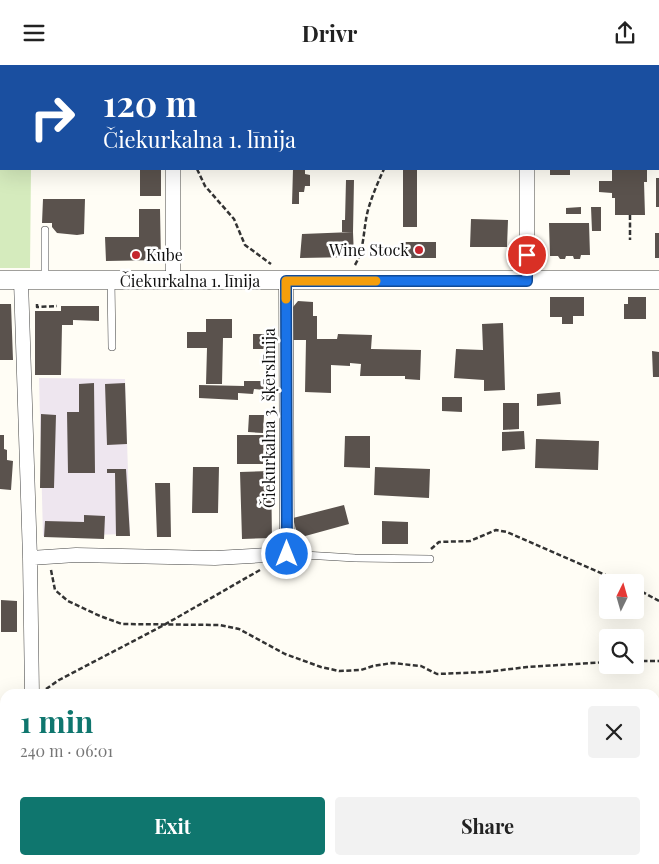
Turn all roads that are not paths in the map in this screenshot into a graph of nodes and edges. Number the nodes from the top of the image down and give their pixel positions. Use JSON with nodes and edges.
{"nodes":[{"id":1,"x":173,"y":170,"type":"edge"},
{"id":2,"x":527,"y":170,"type":"edge"},
{"id":3,"x":45,"y":230,"type":"dead end"},
{"id":4,"x":282,"y":274,"type":"junction"},
{"id":5,"x":0,"y":280,"type":"edge"},
{"id":6,"x":111,"y":280,"type":"junction"},
{"id":7,"x":659,"y":280,"type":"edge"},
{"id":8,"x":21,"y":281,"type":"junction"},
{"id":9,"x":44,"y":281,"type":"junction"},
{"id":10,"x":173,"y":281,"type":"junction"},
{"id":11,"x":527,"y":281,"type":"junction"},
{"id":12,"x":112,"y":347,"type":"dead end"},
{"id":13,"x":287,"y":554,"type":"junction"},
{"id":14,"x":30,"y":557,"type":"junction"},
{"id":15,"x":430,"y":559,"type":"dead end"},
{"id":16,"x":39,"y":689,"type":"edge"}],
"edges":[{"from":1,"to":10,"type":"street"},
{"from":2,"to":11,"type":"street"},
{"from":3,"to":9,"type":"lane"},
{"from":4,"to":10,"type":"street","name":"Čiekurkalna 1. līnija"},
{"from":4,"to":11,"type":"street","name":"Čiekurkalna 1. līnija"},
{"from":4,"to":13,"type":"street","name":"Čiekurkalna 3. šķērslīnija"},
{"from":5,"to":8,"type":"street","name":"Čiekurkalna 1. līnija"},
{"from":6,"to":9,"type":"street","name":"Čiekurkalna 1. līnija"},
{"from":6,"to":10,"type":"street","name":"Čiekurkalna 1. līnija"},
{"from":6,"to":12,"type":"lane"},
{"from":7,"to":11,"type":"street","name":"Čiekurkalna 1. līnija"},
{"from":8,"to":9,"type":"street","name":"Čiekurkalna 1. līnija"},
{"from":8,"to":14,"type":"street"},
{"from":13,"to":14,"type":"street"},
{"from":13,"to":15,"type":"lane"},
{"from":14,"to":16,"type":"street"}]}
